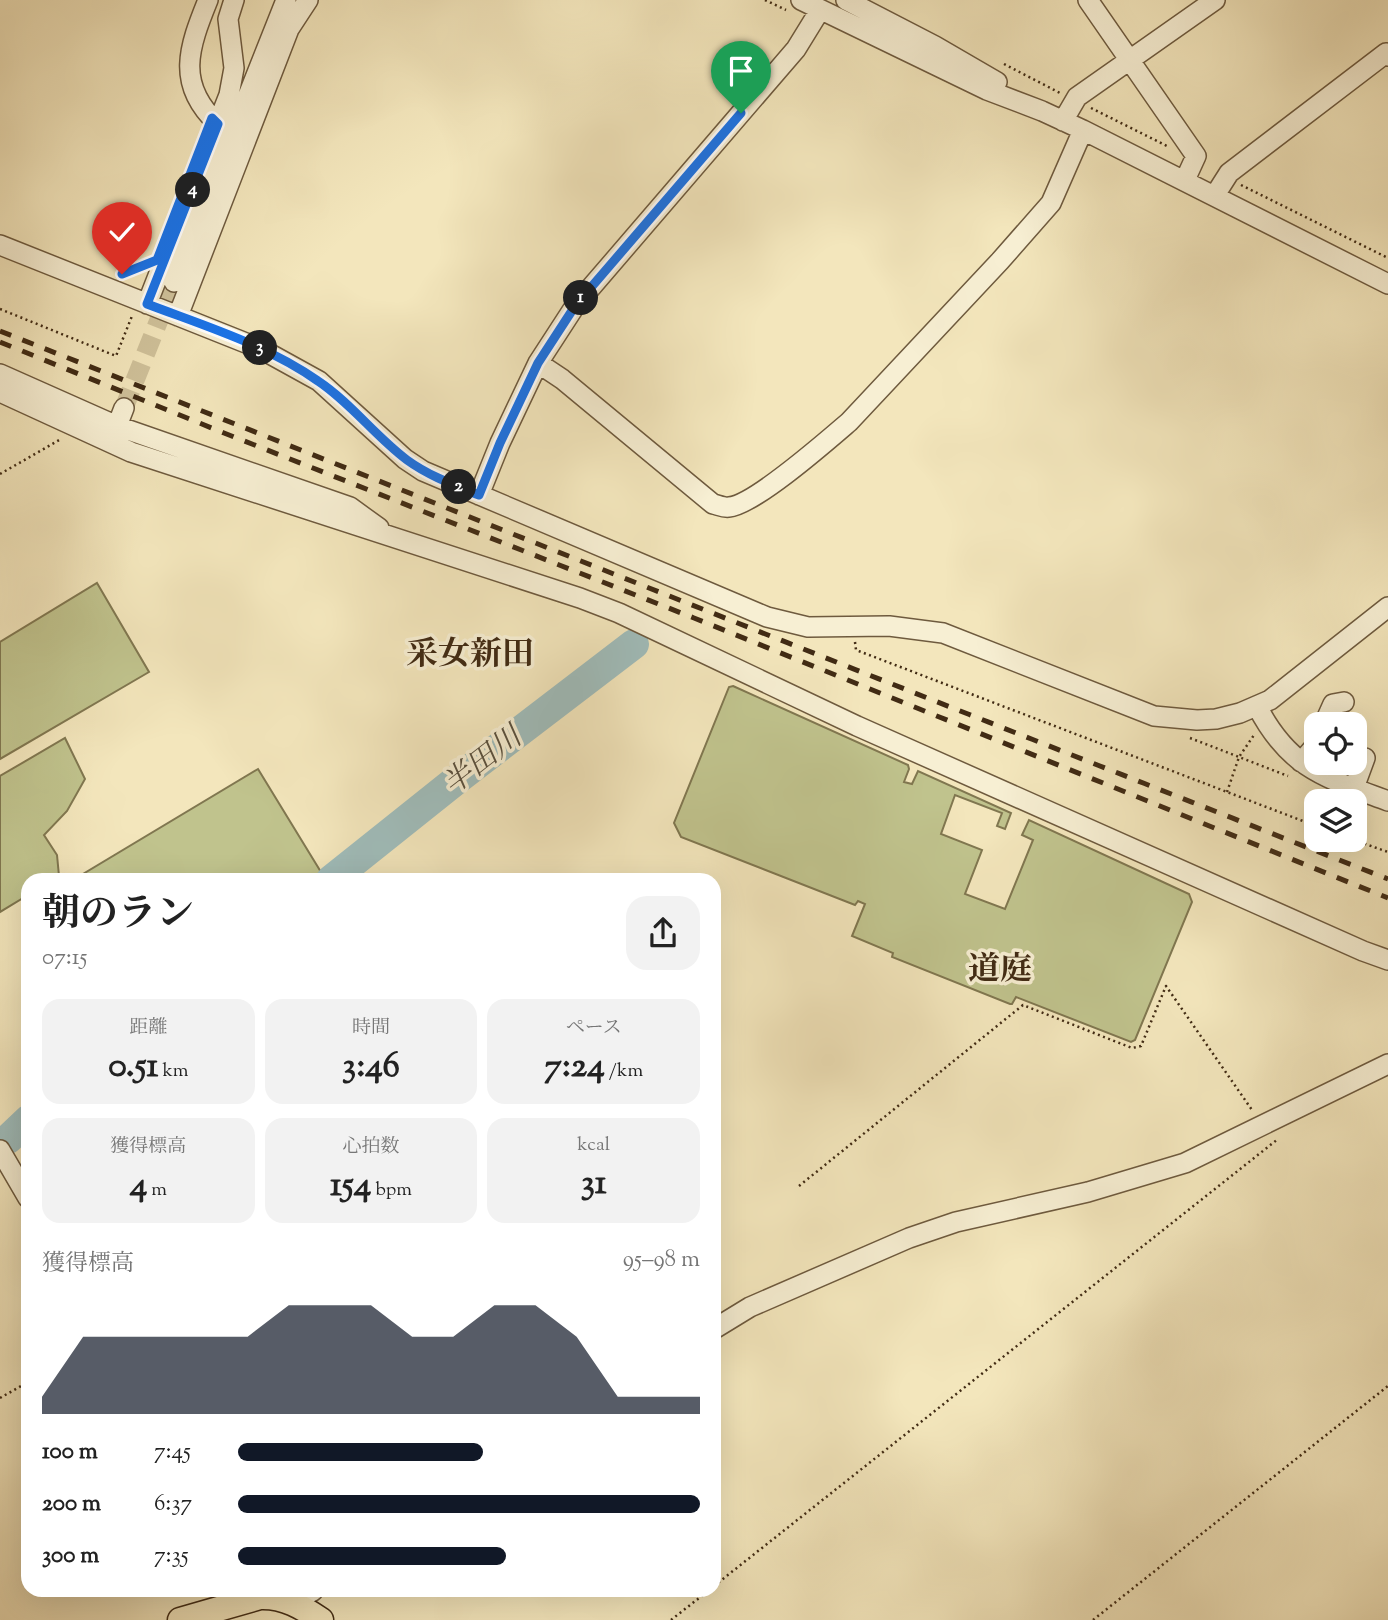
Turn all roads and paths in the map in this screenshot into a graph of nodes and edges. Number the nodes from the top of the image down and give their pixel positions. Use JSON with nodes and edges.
{"nodes":[{"id":1,"x":208,"y":0,"type":"edge"},
{"id":2,"x":234,"y":0,"type":"edge"},
{"id":3,"x":295,"y":0,"type":"edge"},
{"id":4,"x":308,"y":0,"type":"edge"},
{"id":5,"x":800,"y":0,"type":"edge"},
{"id":6,"x":846,"y":0,"type":"edge"},
{"id":7,"x":1088,"y":0,"type":"edge"},
{"id":8,"x":1215,"y":0,"type":"edge"},
{"id":9,"x":284,"y":7,"type":"edge"},
{"id":10,"x":820,"y":10,"type":"junction"},
{"id":11,"x":1387,"y":53,"type":"edge"},
{"id":12,"x":1130,"y":60,"type":"junction"},
{"id":13,"x":1001,"y":62,"type":"dead end"},
{"id":14,"x":1074,"y":100,"type":"junction"},
{"id":15,"x":1042,"y":111,"type":"junction"},
{"id":16,"x":1063,"y":121,"type":"junction"},
{"id":17,"x":218,"y":124,"type":"junction"},
{"id":18,"x":1083,"y":130,"type":"junction"},
{"id":19,"x":1194,"y":160,"type":"junction"},
{"id":20,"x":1226,"y":177,"type":"junction"},
{"id":21,"x":1185,"y":180,"type":"junction"},
{"id":22,"x":1215,"y":195,"type":"junction"},
{"id":23,"x":0,"y":245,"type":"edge"},
{"id":24,"x":1388,"y":258,"type":"edge"},
{"id":25,"x":145,"y":265,"type":"dead end"},
{"id":26,"x":122,"y":274,"type":"dead end"},
{"id":27,"x":174,"y":282,"type":"tunnel mouth"},
{"id":28,"x":1388,"y":284,"type":"edge"},
{"id":29,"x":143,"y":302,"type":"junction"},
{"id":30,"x":0,"y":309,"type":"edge"},
{"id":31,"x":178,"y":316,"type":"junction"},
{"id":32,"x":538,"y":363,"type":"junction"},
{"id":33,"x":0,"y":374,"type":"edge"},
{"id":34,"x":0,"y":392,"type":"edge"},
{"id":35,"x":67,"y":423,"type":"junction"},
{"id":36,"x":0,"y":474,"type":"edge"},
{"id":37,"x":479,"y":495,"type":"junction"},
{"id":38,"x":394,"y":539,"type":"junction"},
{"id":39,"x":1386,"y":613,"type":"edge"},
{"id":40,"x":855,"y":639,"type":"dead end"},
{"id":41,"x":1344,"y":702,"type":"dead end"},
{"id":42,"x":1257,"y":706,"type":"junction"},
{"id":43,"x":1330,"y":712,"type":"edge"},
{"id":44,"x":1256,"y":732,"type":"dead end"},
{"id":45,"x":1304,"y":758,"type":"edge"},
{"id":46,"x":1301,"y":762,"type":"junction"},
{"id":47,"x":1359,"y":775,"type":"edge"},
{"id":48,"x":1354,"y":788,"type":"junction"},
{"id":49,"x":1227,"y":792,"type":"junction"},
{"id":50,"x":1388,"y":801,"type":"edge"},
{"id":51,"x":1304,"y":821,"type":"edge"},
{"id":52,"x":1367,"y":845,"type":"edge"},
{"id":53,"x":1388,"y":852,"type":"edge"},
{"id":54,"x":1363,"y":951,"type":"junction"},
{"id":55,"x":1388,"y":960,"type":"edge"},
{"id":56,"x":1388,"y":968,"type":"edge"},
{"id":57,"x":1388,"y":1064,"type":"edge"},
{"id":58,"x":1296,"y":1109,"type":"junction"},
{"id":59,"x":1263,"y":1127,"type":"junction"},
{"id":60,"x":0,"y":1150,"type":"edge"},
{"id":61,"x":21,"y":1186,"type":"edge"},
{"id":62,"x":799,"y":1186,"type":"dead end"},
{"id":63,"x":721,"y":1325,"type":"edge"},
{"id":64,"x":21,"y":1386,"type":"edge"},
{"id":65,"x":1388,"y":1386,"type":"edge"},
{"id":66,"x":0,"y":1398,"type":"edge"},
{"id":67,"x":721,"y":1580,"type":"edge"},
{"id":68,"x":260,"y":1597,"type":"edge"},
{"id":69,"x":291,"y":1597,"type":"edge"},
{"id":70,"x":700,"y":1597,"type":"edge"},
{"id":71,"x":180,"y":1620,"type":"edge"},
{"id":72,"x":321,"y":1620,"type":"edge"},
{"id":73,"x":671,"y":1620,"type":"edge"},
{"id":74,"x":1093,"y":1620,"type":"edge"}],
"edges":[{"from":1,"to":17,"type":"street"},
{"from":2,"to":17,"type":"street"},
{"from":3,"to":9,"type":"street"},
{"from":4,"to":31,"type":"street"},
{"from":5,"to":10,"type":"street"},
{"from":6,"to":15,"type":"street"},
{"from":7,"to":12,"type":"street"},
{"from":8,"to":12,"type":"street"},
{"from":9,"to":27,"type":"street"},
{"from":10,"to":15,"type":"street"},
{"from":10,"to":32,"type":"street"},
{"from":11,"to":20,"type":"street"},
{"from":12,"to":14,"type":"street"},
{"from":12,"to":19,"type":"street"},
{"from":13,"to":14,"type":"path"},
{"from":14,"to":16,"type":"street"},
{"from":14,"to":19,"type":"path"},
{"from":15,"to":16,"type":"street"},
{"from":16,"to":18,"type":"street"},
{"from":17,"to":29,"type":"street"},
{"from":18,"to":21,"type":"street"},
{"from":18,"to":32,"type":"street"},
{"from":19,"to":21,"type":"street"},
{"from":20,"to":22,"type":"street"},
{"from":20,"to":24,"type":"path"},
{"from":21,"to":22,"type":"street"},
{"from":22,"to":28,"type":"street"},
{"from":23,"to":29,"type":"street"},
{"from":25,"to":26,"type":"path"},
{"from":29,"to":30,"type":"path"},
{"from":29,"to":31,"type":"street"},
{"from":31,"to":37,"type":"street"},
{"from":32,"to":37,"type":"street"},
{"from":33,"to":38,"type":"street"},
{"from":34,"to":35,"type":"street"},
{"from":35,"to":36,"type":"path"},
{"from":35,"to":38,"type":"street"},
{"from":37,"to":42,"type":"street"},
{"from":38,"to":54,"type":"street"},
{"from":39,"to":42,"type":"street"},
{"from":40,"to":49,"type":"path"},
{"from":41,"to":43,"type":"street"},
{"from":42,"to":46,"type":"street"},
{"from":44,"to":49,"type":"path"},
{"from":45,"to":46,"type":"street"},
{"from":46,"to":48,"type":"street"},
{"from":47,"to":48,"type":"street"},
{"from":48,"to":50,"type":"street"},
{"from":49,"to":51,"type":"path"},
{"from":52,"to":53,"type":"path"},
{"from":54,"to":55,"type":"street"},
{"from":54,"to":56,"type":"street"},
{"from":57,"to":58,"type":"street"},
{"from":58,"to":59,"type":"street"},
{"from":58,"to":67,"type":"path"},
{"from":59,"to":62,"type":"path"},
{"from":59,"to":63,"type":"street"},
{"from":60,"to":61,"type":"street"},
{"from":64,"to":66,"type":"path"},
{"from":65,"to":74,"type":"path"},
{"from":68,"to":71,"type":"main road"},
{"from":69,"to":72,"type":"main road"},
{"from":70,"to":73,"type":"path"}]}
